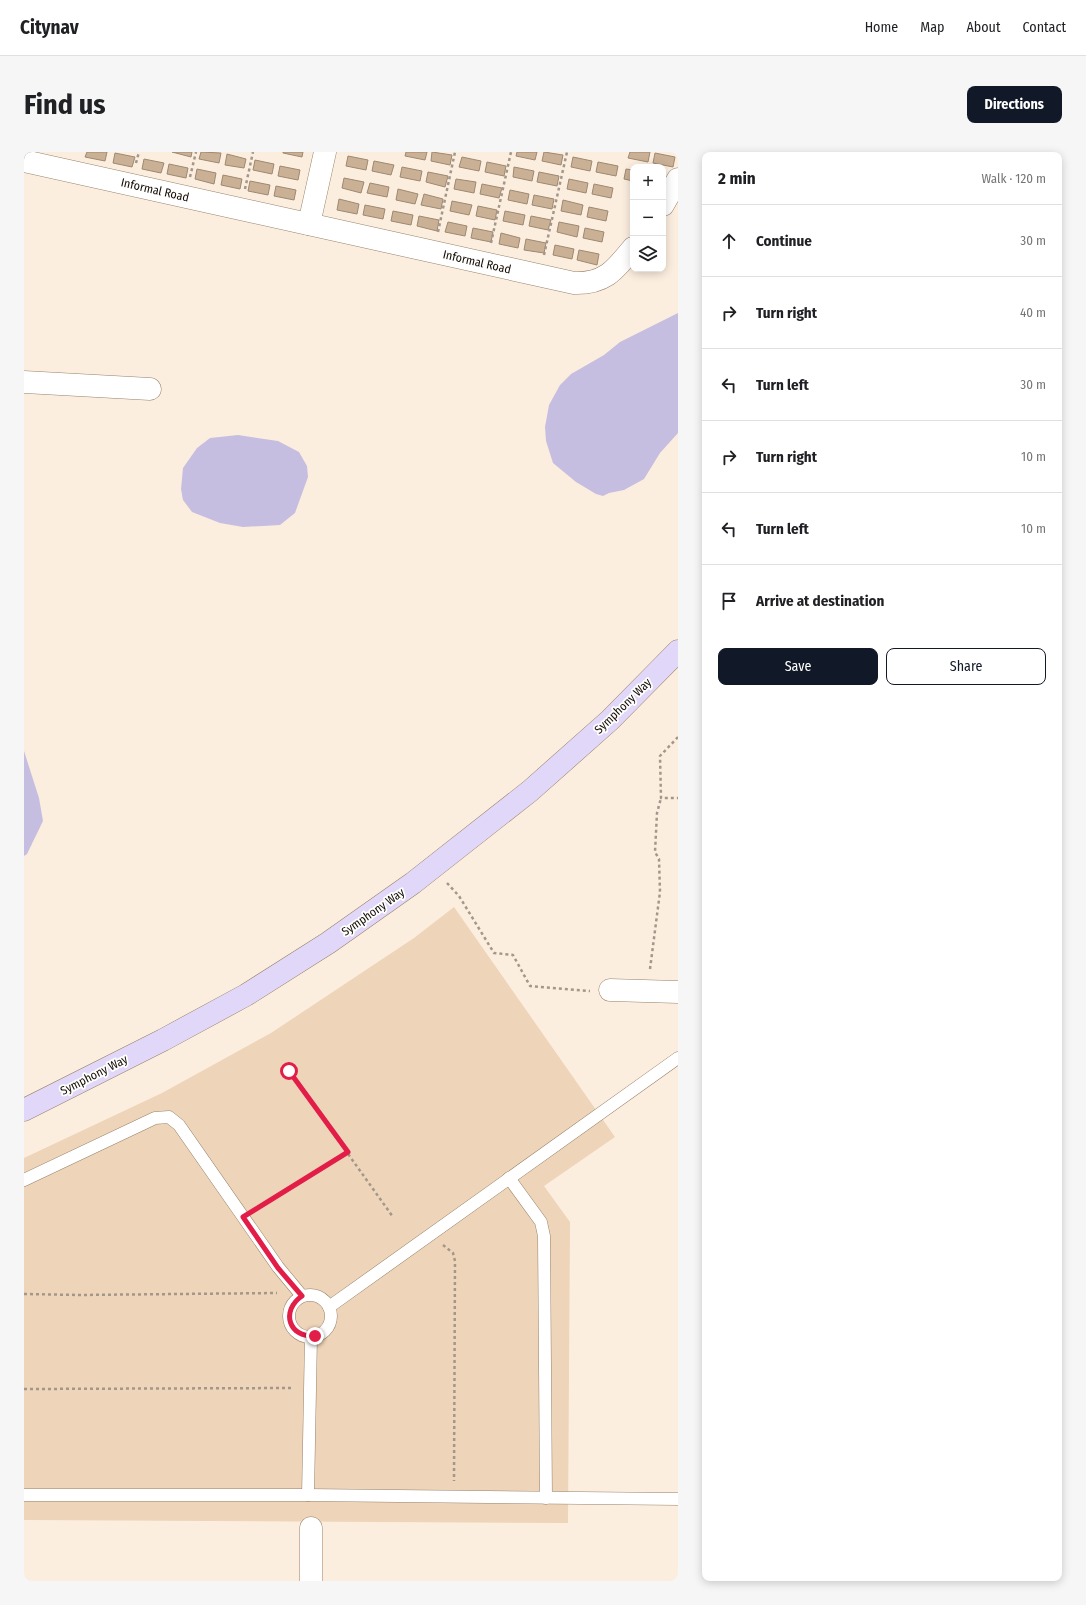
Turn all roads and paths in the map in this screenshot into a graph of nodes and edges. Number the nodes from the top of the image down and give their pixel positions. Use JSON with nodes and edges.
{"nodes":[{"id":1,"x":253,"y":152,"type":"edge"},
{"id":2,"x":325,"y":152,"type":"edge"},
{"id":3,"x":455,"y":152,"type":"edge"},
{"id":4,"x":512,"y":152,"type":"edge"},
{"id":5,"x":566,"y":152,"type":"edge"},
{"id":6,"x":24,"y":160,"type":"edge"},
{"id":7,"x":678,"y":179,"type":"edge"},
{"id":8,"x":666,"y":200,"type":"edge"},
{"id":9,"x":241,"y":209,"type":"junction"},
{"id":10,"x":309,"y":224,"type":"junction"},
{"id":11,"x":434,"y":252,"type":"junction"},
{"id":12,"x":630,"y":252,"type":"edge"},
{"id":13,"x":487,"y":264,"type":"junction"},
{"id":14,"x":540,"y":276,"type":"junction"},
{"id":15,"x":24,"y":382,"type":"edge"},
{"id":16,"x":150,"y":389,"type":"dead end"},
{"id":17,"x":678,"y":651,"type":"edge"},
{"id":18,"x":678,"y":737,"type":"edge"},
{"id":19,"x":661,"y":798,"type":"junction"},
{"id":20,"x":678,"y":798,"type":"edge"},
{"id":21,"x":447,"y":882,"type":"dead end"},
{"id":22,"x":610,"y":990,"type":"joint"},
{"id":23,"x":650,"y":991,"type":"junction"},
{"id":24,"x":678,"y":992,"type":"edge"},
{"id":25,"x":678,"y":1058,"type":"edge"},
{"id":26,"x":289,"y":1071,"type":"dead end"},
{"id":27,"x":24,"y":1110,"type":"edge"},
{"id":28,"x":348,"y":1152,"type":"junction"},
{"id":29,"x":509,"y":1178,"type":"junction"},
{"id":30,"x":24,"y":1180,"type":"edge"},
{"id":31,"x":243,"y":1217,"type":"junction"},
{"id":32,"x":393,"y":1217,"type":"dead end"},
{"id":33,"x":431,"y":1234,"type":"junction"},
{"id":34,"x":299,"y":1293,"type":"junction"},
{"id":35,"x":24,"y":1294,"type":"edge"},
{"id":36,"x":329,"y":1307,"type":"junction"},
{"id":37,"x":311,"y":1337,"type":"junction"},
{"id":38,"x":310,"y":1388,"type":"junction"},
{"id":39,"x":24,"y":1389,"type":"edge"},
{"id":40,"x":24,"y":1495,"type":"edge"},
{"id":41,"x":308,"y":1495,"type":"junction"},
{"id":42,"x":454,"y":1497,"type":"junction"},
{"id":43,"x":546,"y":1498,"type":"junction"},
{"id":44,"x":678,"y":1499,"type":"edge"},
{"id":45,"x":311,"y":1528,"type":"dead end"},
{"id":46,"x":311,"y":1581,"type":"edge"}],
"edges":[{"from":1,"to":9,"type":"path"},
{"from":2,"to":10,"type":"street"},
{"from":3,"to":11,"type":"path"},
{"from":4,"to":13,"type":"path"},
{"from":5,"to":14,"type":"path"},
{"from":6,"to":9,"type":"street","name":"Informal Road"},
{"from":7,"to":8,"type":"street"},
{"from":9,"to":10,"type":"street","name":"Informal Road"},
{"from":10,"to":11,"type":"street","name":"Informal Road"},
{"from":11,"to":13,"type":"street","name":"Informal Road"},
{"from":12,"to":14,"type":"street","name":"Informal Road"},
{"from":13,"to":14,"type":"street","name":"Informal Road"},
{"from":15,"to":16,"type":"street"},
{"from":17,"to":27,"type":"main road","name":"Symphony Way"},
{"from":18,"to":19,"type":"path"},
{"from":19,"to":20,"type":"path"},
{"from":19,"to":23,"type":"path"},
{"from":21,"to":22,"type":"path"},
{"from":22,"to":23,"type":"street"},
{"from":23,"to":24,"type":"street"},
{"from":25,"to":29,"type":"lane"},
{"from":26,"to":28,"type":"path"},
{"from":28,"to":31,"type":"path"},
{"from":28,"to":32,"type":"path"},
{"from":29,"to":33,"type":"lane"},
{"from":29,"to":43,"type":"lane"},
{"from":30,"to":31,"type":"lane"},
{"from":31,"to":34,"type":"lane"},
{"from":33,"to":36,"type":"lane"},
{"from":33,"to":42,"type":"path"},
{"from":34,"to":35,"type":"path"},
{"from":34,"to":36,"type":"lane"},
{"from":34,"to":37,"type":"lane"},
{"from":36,"to":37,"type":"lane"},
{"from":37,"to":38,"type":"lane"},
{"from":38,"to":39,"type":"path"},
{"from":38,"to":41,"type":"lane"},
{"from":40,"to":41,"type":"lane"},
{"from":41,"to":42,"type":"lane"},
{"from":42,"to":43,"type":"lane"},
{"from":43,"to":44,"type":"lane"},
{"from":45,"to":46,"type":"street"}]}
